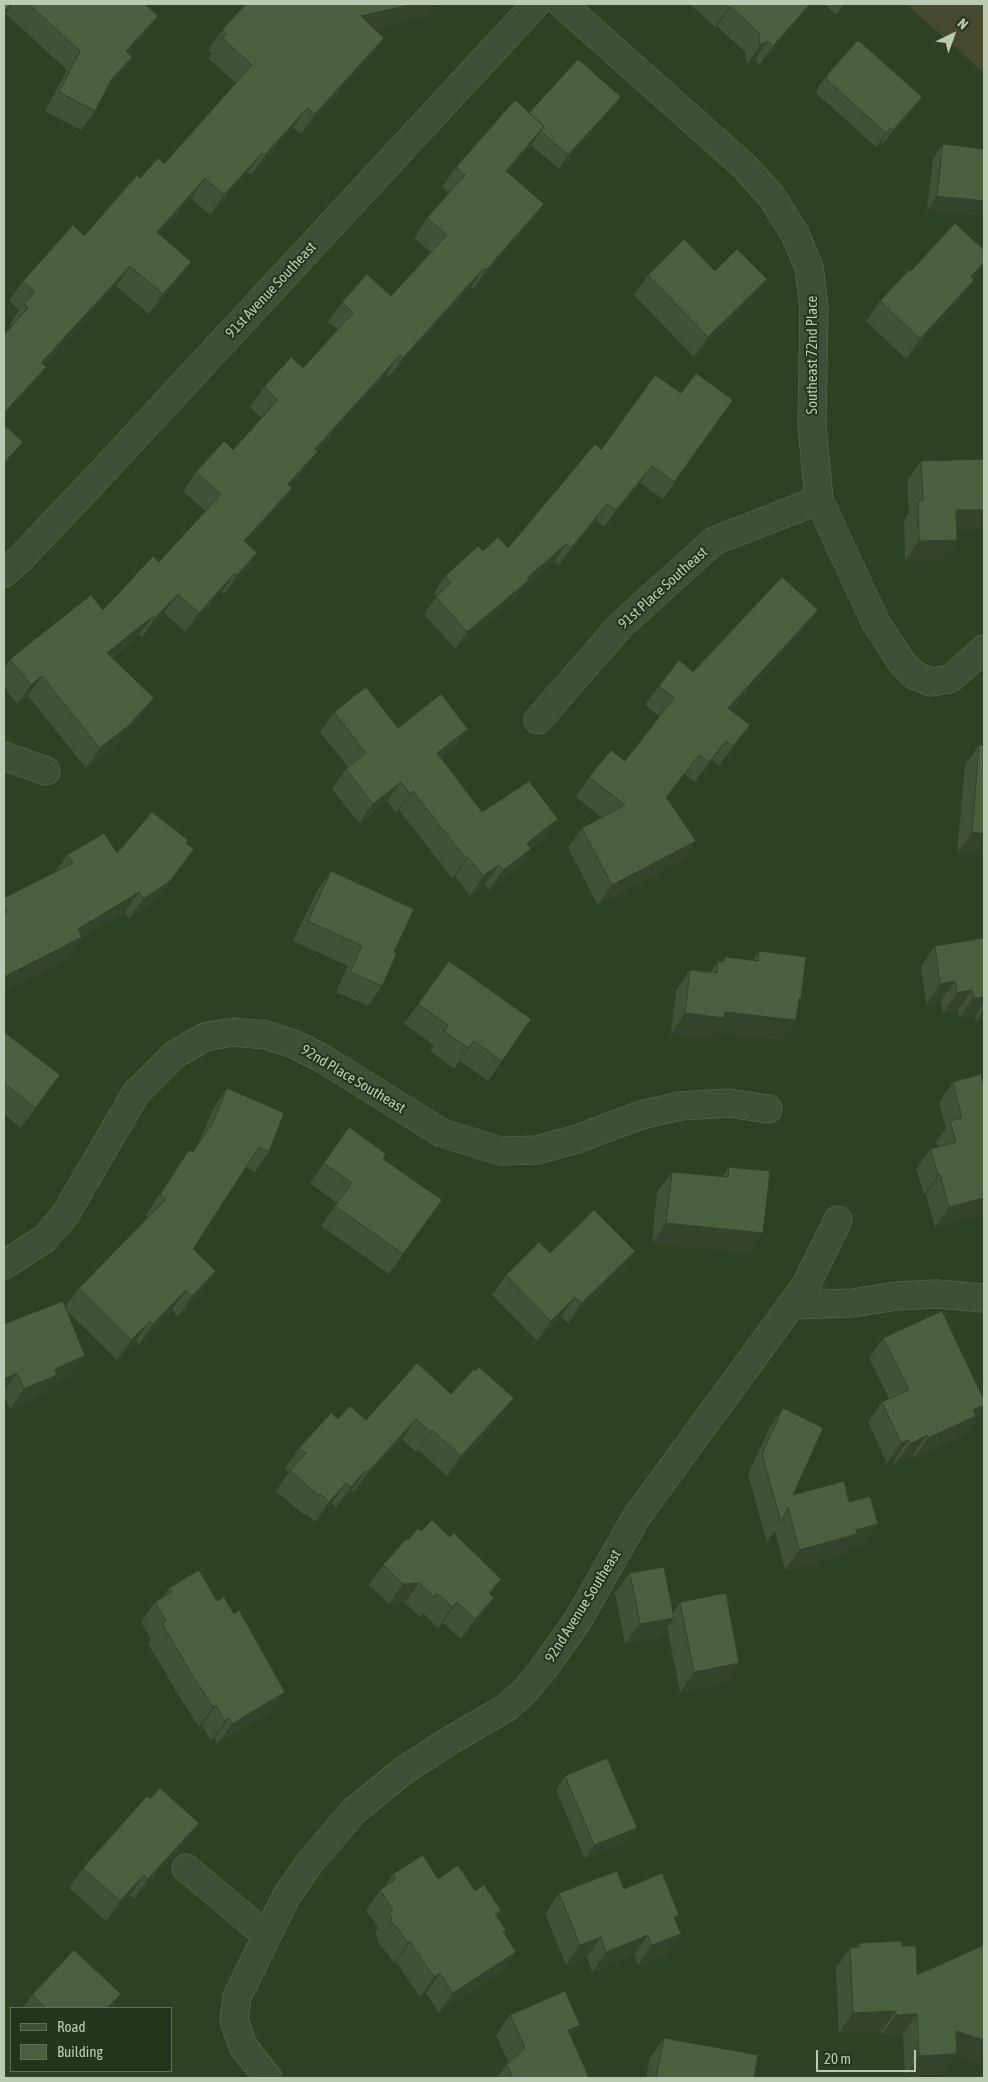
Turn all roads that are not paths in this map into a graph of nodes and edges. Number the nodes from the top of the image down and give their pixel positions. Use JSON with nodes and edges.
{"nodes":[{"id":1,"x":536,"y":4,"type":"edge"},
{"id":2,"x":562,"y":4,"type":"edge"},
{"id":3,"x":819,"y":500,"type":"junction"},
{"id":4,"x":4,"y":573,"type":"edge"},
{"id":5,"x":984,"y":648,"type":"edge"},
{"id":6,"x":538,"y":720,"type":"dead end"},
{"id":7,"x":4,"y":756,"type":"edge"},
{"id":8,"x":46,"y":771,"type":"dead end"},
{"id":9,"x":768,"y":1109,"type":"dead end"},
{"id":10,"x":838,"y":1220,"type":"dead end"},
{"id":11,"x":4,"y":1265,"type":"edge"},
{"id":12,"x":984,"y":1298,"type":"edge"},
{"id":13,"x":792,"y":1305,"type":"junction"},
{"id":14,"x":186,"y":1868,"type":"dead end"},
{"id":15,"x":266,"y":1935,"type":"junction"},
{"id":16,"x":264,"y":2074,"type":"edge"}],
"edges":[{"from":1,"to":4,"type":"street","name":"91st Avenue Southeast"},
{"from":2,"to":3,"type":"street","name":"Southeast 72nd Place"},
{"from":3,"to":5,"type":"street","name":"Southeast 72nd Place"},
{"from":3,"to":6,"type":"street","name":"91st Place Southeast"},
{"from":7,"to":8,"type":"street"},
{"from":9,"to":11,"type":"street","name":"92nd Place Southeast"},
{"from":10,"to":13,"type":"street","name":"92nd Avenue Southeast"},
{"from":12,"to":13,"type":"street"},
{"from":13,"to":15,"type":"street","name":"92nd Avenue Southeast"},
{"from":14,"to":15,"type":"street"},
{"from":15,"to":16,"type":"street","name":"92nd Avenue Southeast"}]}
